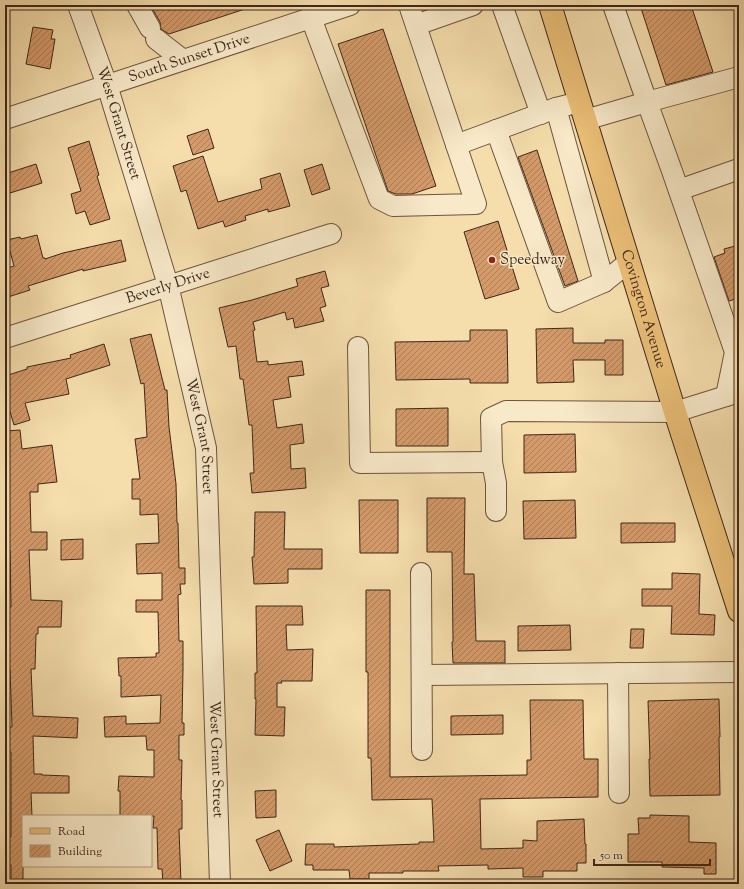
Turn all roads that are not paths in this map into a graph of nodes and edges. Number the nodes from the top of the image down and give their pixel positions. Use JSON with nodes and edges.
{"nodes":[{"id":1,"x":78,"y":5,"type":"edge"},
{"id":2,"x":137,"y":5,"type":"edge"},
{"id":3,"x":350,"y":5,"type":"edge"},
{"id":4,"x":409,"y":5,"type":"edge"},
{"id":5,"x":473,"y":5,"type":"edge"},
{"id":6,"x":502,"y":5,"type":"edge"},
{"id":7,"x":550,"y":5,"type":"edge"},
{"id":8,"x":613,"y":5,"type":"edge"},
{"id":9,"x":314,"y":13,"type":"edge"},
{"id":10,"x":416,"y":25,"type":"junction"},
{"id":11,"x":184,"y":60,"type":"junction"},
{"id":12,"x":739,"y":77,"type":"edge"},
{"id":13,"x":107,"y":86,"type":"junction"},
{"id":14,"x":647,"y":102,"type":"junction"},
{"id":15,"x":549,"y":111,"type":"junction"},
{"id":16,"x":582,"y":111,"type":"junction"},
{"id":17,"x":5,"y":119,"type":"edge"},
{"id":18,"x":496,"y":130,"type":"junction"},
{"id":19,"x":456,"y":145,"type":"junction"},
{"id":20,"x":739,"y":169,"type":"edge"},
{"id":21,"x":679,"y":190,"type":"junction"},
{"id":22,"x":331,"y":234,"type":"dead end"},
{"id":23,"x":629,"y":262,"type":"junction"},
{"id":24,"x":604,"y":282,"type":"junction"},
{"id":25,"x":168,"y":285,"type":"junction"},
{"id":26,"x":5,"y":338,"type":"edge"},
{"id":27,"x":358,"y":347,"type":"dead end"},
{"id":28,"x":737,"y":351,"type":"edge"},
{"id":29,"x":733,"y":394,"type":"edge"},
{"id":30,"x":676,"y":412,"type":"junction"},
{"id":31,"x":492,"y":462,"type":"junction"},
{"id":32,"x":496,"y":511,"type":"dead end"},
{"id":33,"x":422,"y":573,"type":"dead end"},
{"id":34,"x":739,"y":611,"type":"edge"},
{"id":35,"x":739,"y":672,"type":"edge"},
{"id":36,"x":618,"y":674,"type":"junction"},
{"id":37,"x":422,"y":675,"type":"junction"},
{"id":38,"x":422,"y":750,"type":"dead end"},
{"id":39,"x":619,"y":793,"type":"dead end"},
{"id":40,"x":220,"y":884,"type":"edge"}],
"edges":[{"from":1,"to":13,"type":"street","name":"West Grant Street"},
{"from":2,"to":11,"type":"street"},
{"from":3,"to":9,"type":"street","name":"South Sunset Drive"},
{"from":4,"to":10,"type":"street"},
{"from":5,"to":10,"type":"street"},
{"from":6,"to":15,"type":"street"},
{"from":7,"to":16,"type":"main road","name":"Covington Avenue"},
{"from":8,"to":14,"type":"street"},
{"from":9,"to":11,"type":"street","name":"South Sunset Drive"},
{"from":9,"to":19,"type":"street"},
{"from":10,"to":19,"type":"street"},
{"from":11,"to":13,"type":"street","name":"South Sunset Drive"},
{"from":12,"to":14,"type":"street"},
{"from":13,"to":17,"type":"street","name":"South Sunset Drive"},
{"from":13,"to":25,"type":"street","name":"West Grant Street"},
{"from":14,"to":16,"type":"street"},
{"from":14,"to":21,"type":"street"},
{"from":15,"to":16,"type":"street"},
{"from":15,"to":18,"type":"street"},
{"from":15,"to":24,"type":"street"},
{"from":16,"to":23,"type":"main road","name":"Covington Avenue"},
{"from":18,"to":19,"type":"street"},
{"from":18,"to":24,"type":"street"},
{"from":20,"to":21,"type":"street"},
{"from":21,"to":28,"type":"street"},
{"from":22,"to":25,"type":"street","name":"Beverly Drive"},
{"from":23,"to":24,"type":"street"},
{"from":23,"to":30,"type":"main road","name":"Covington Avenue"},
{"from":25,"to":26,"type":"street","name":"Beverly Drive"},
{"from":25,"to":40,"type":"street","name":"West Grant Street"},
{"from":27,"to":31,"type":"street"},
{"from":28,"to":29,"type":"street"},
{"from":29,"to":30,"type":"street"},
{"from":30,"to":31,"type":"street"},
{"from":30,"to":34,"type":"main road","name":"Covington Avenue"},
{"from":31,"to":32,"type":"street"},
{"from":33,"to":37,"type":"street"},
{"from":35,"to":36,"type":"street"},
{"from":36,"to":37,"type":"street"},
{"from":36,"to":39,"type":"street"},
{"from":37,"to":38,"type":"street"}]}
